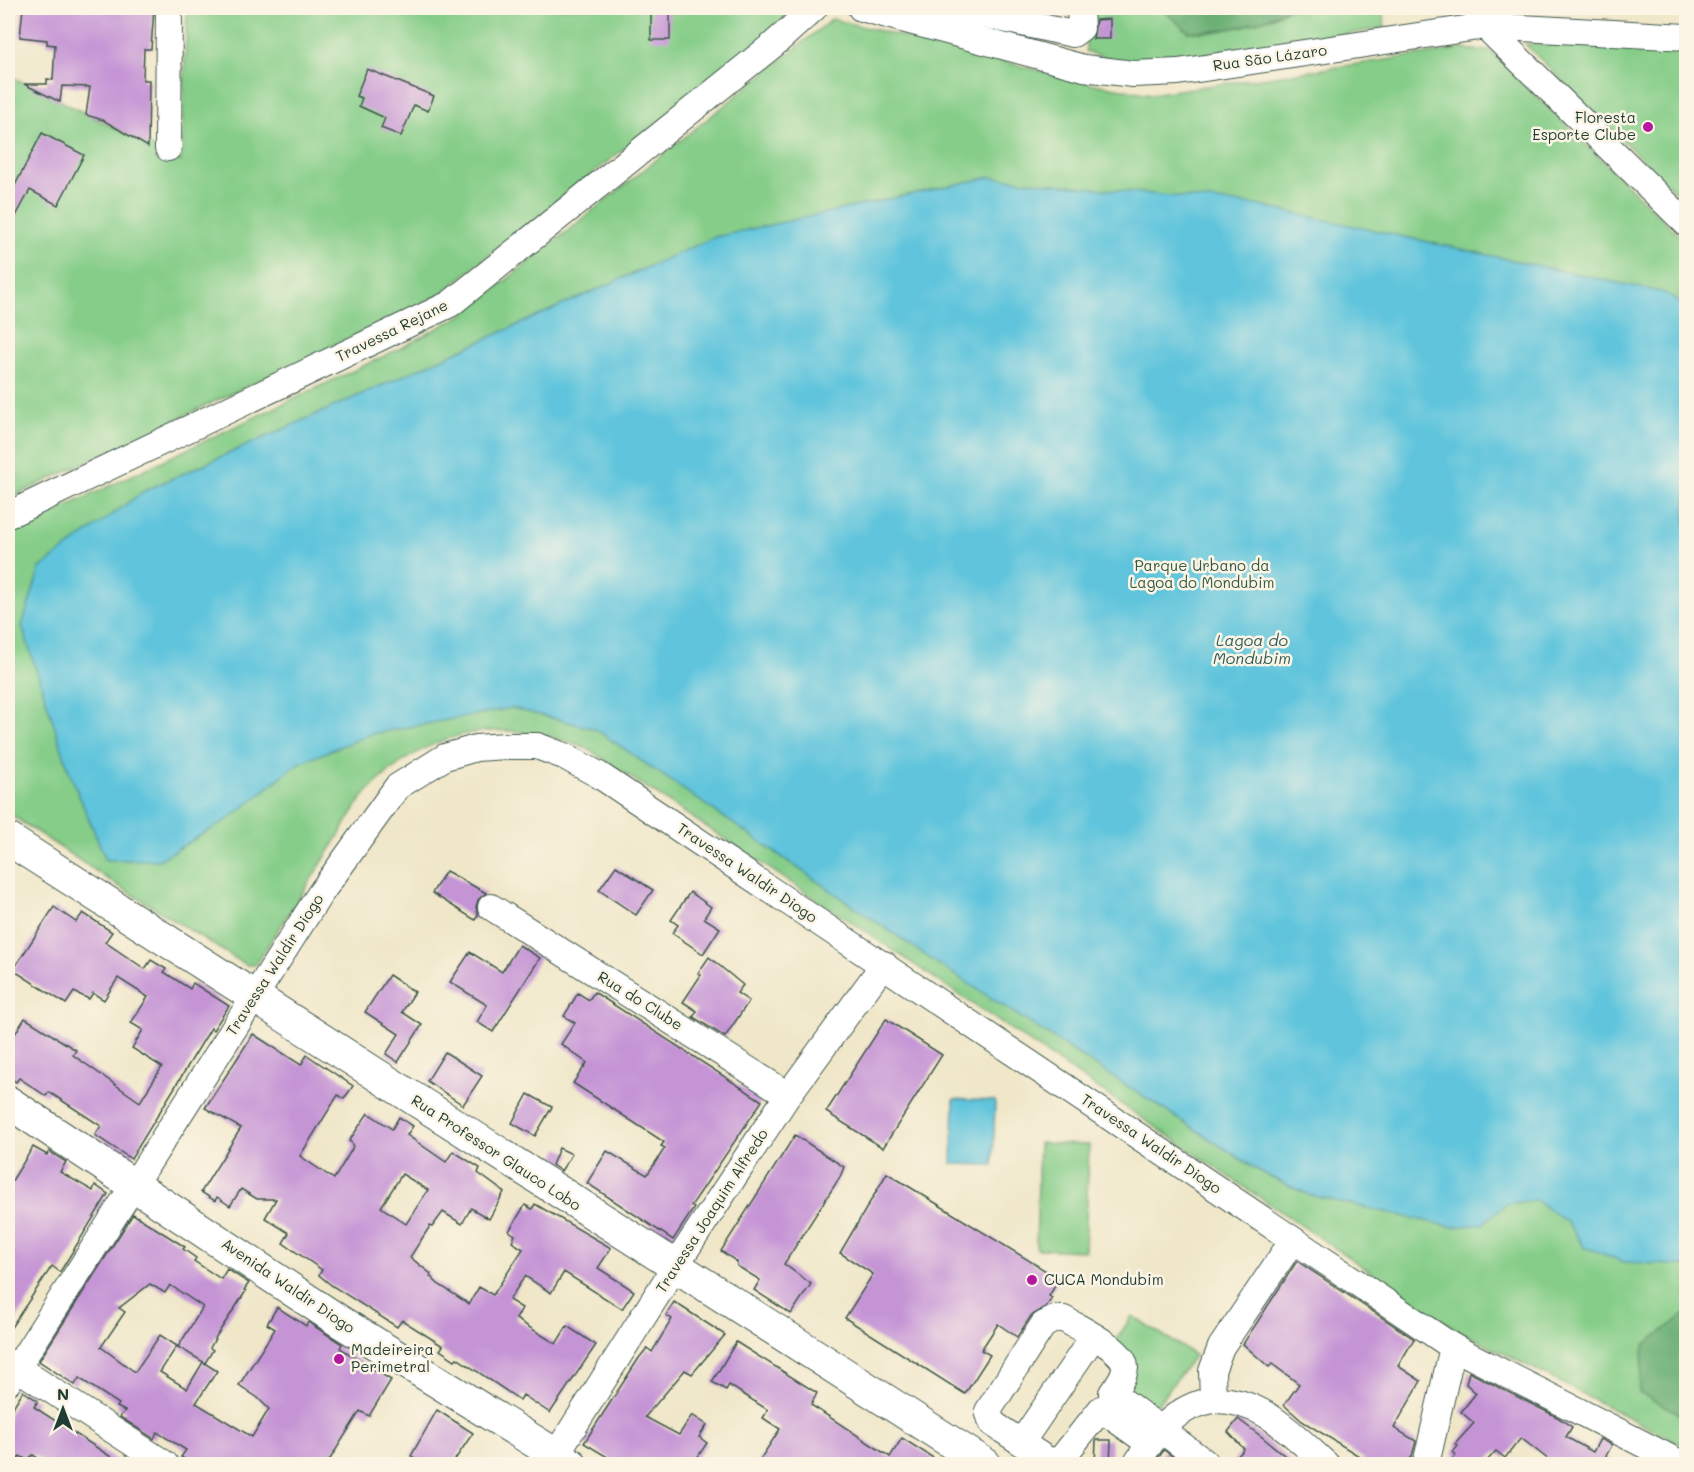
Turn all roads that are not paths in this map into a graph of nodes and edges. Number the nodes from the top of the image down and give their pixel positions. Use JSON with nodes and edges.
{"nodes":[{"id":1,"x":169,"y":8,"type":"edge"},
{"id":2,"x":814,"y":8,"type":"edge"},
{"id":3,"x":861,"y":8,"type":"edge"},
{"id":4,"x":953,"y":8,"type":"edge"},
{"id":5,"x":1080,"y":8,"type":"edge"},
{"id":6,"x":1485,"y":17,"type":"edge"},
{"id":7,"x":1686,"y":37,"type":"edge"},
{"id":8,"x":168,"y":148,"type":"dead end"},
{"id":9,"x":1686,"y":223,"type":"edge"},
{"id":10,"x":8,"y":515,"type":"edge"},
{"id":11,"x":8,"y":839,"type":"edge"},
{"id":12,"x":491,"y":907,"type":"dead end"},
{"id":13,"x":884,"y":964,"type":"junction"},
{"id":14,"x":254,"y":998,"type":"junction"},
{"id":15,"x":788,"y":1095,"type":"junction"},
{"id":16,"x":8,"y":1102,"type":"edge"},
{"id":17,"x":134,"y":1183,"type":"junction"},
{"id":18,"x":1293,"y":1240,"type":"junction"},
{"id":19,"x":676,"y":1266,"type":"junction"},
{"id":20,"x":1093,"y":1337,"type":"junction"},
{"id":21,"x":1453,"y":1347,"type":"junction"},
{"id":22,"x":10,"y":1371,"type":"edge"},
{"id":23,"x":1213,"y":1400,"type":"junction"},
{"id":24,"x":1021,"y":1443,"type":"junction"},
{"id":25,"x":1148,"y":1446,"type":"edge"},
{"id":26,"x":559,"y":1461,"type":"edge"},
{"id":27,"x":165,"y":1464,"type":"edge"},
{"id":28,"x":985,"y":1464,"type":"edge"},
{"id":29,"x":1207,"y":1464,"type":"edge"},
{"id":30,"x":1326,"y":1464,"type":"edge"},
{"id":31,"x":1426,"y":1464,"type":"edge"},
{"id":32,"x":1682,"y":1464,"type":"edge"}],
"edges":[{"from":1,"to":8,"type":"street"},
{"from":2,"to":10,"type":"street","name":"Travessa Rejane"},
{"from":3,"to":6,"type":"street","name":"Rua São Lázaro"},
{"from":4,"to":5,"type":"street"},
{"from":6,"to":7,"type":"street","name":"Rua São Lázaro"},
{"from":6,"to":9,"type":"street"},
{"from":11,"to":14,"type":"main road","name":"Rua Professor Glauco Lobo"},
{"from":12,"to":15,"type":"street","name":"Rua do Clube"},
{"from":13,"to":14,"type":"street","name":"Travessa Waldir Diogo"},
{"from":13,"to":15,"type":"street","name":"Travessa Joaquim Alfredo"},
{"from":13,"to":18,"type":"street","name":"Travessa Waldir Diogo"},
{"from":14,"to":17,"type":"street","name":"Travessa Waldir Diogo"},
{"from":14,"to":19,"type":"main road","name":"Rua Professor Glauco Lobo"},
{"from":15,"to":19,"type":"street","name":"Travessa Joaquim Alfredo"},
{"from":16,"to":17,"type":"main road","name":"Avenida Waldir Diogo"},
{"from":17,"to":22,"type":"street","name":"Travessa Waldir Diogo"},
{"from":17,"to":26,"type":"main road","name":"Avenida Waldir Diogo"},
{"from":18,"to":21,"type":"street","name":"Travessa Waldir Diogo"},
{"from":18,"to":23,"type":"street"},
{"from":19,"to":26,"type":"street","name":"Travessa Joaquim Alfredo"},
{"from":19,"to":28,"type":"main road","name":"Rua Professor Glauco Lobo"},
{"from":20,"to":24,"type":"street"},
{"from":20,"to":24,"type":"street"},
{"from":20,"to":25,"type":"street"},
{"from":21,"to":31,"type":"street"},
{"from":21,"to":32,"type":"street","name":"Travessa Waldir Diogo"},
{"from":22,"to":27,"type":"street"},
{"from":23,"to":25,"type":"street"},
{"from":23,"to":30,"type":"street"},
{"from":24,"to":25,"type":"street"},
{"from":25,"to":29,"type":"street"}]}
